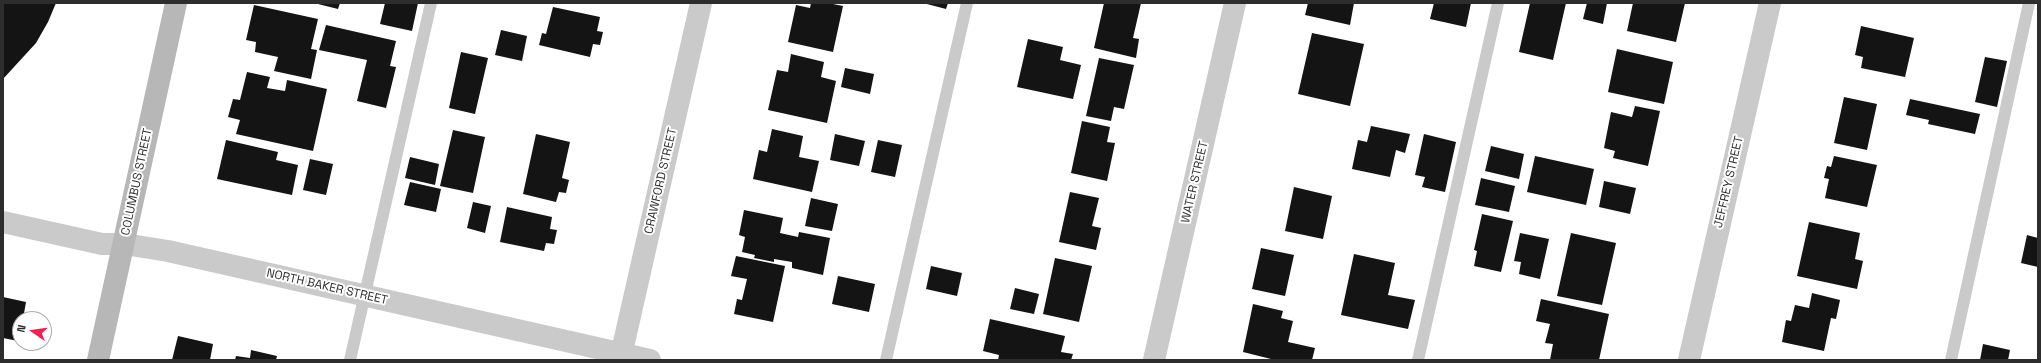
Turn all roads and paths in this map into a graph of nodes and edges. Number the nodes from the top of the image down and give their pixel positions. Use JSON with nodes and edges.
{"nodes":[{"id":1,"x":176,"y":3,"type":"edge"},
{"id":2,"x":431,"y":3,"type":"edge"},
{"id":3,"x":701,"y":3,"type":"edge"},
{"id":4,"x":967,"y":3,"type":"edge"},
{"id":5,"x":1236,"y":3,"type":"edge"},
{"id":6,"x":1498,"y":3,"type":"edge"},
{"id":7,"x":1770,"y":3,"type":"edge"},
{"id":8,"x":2029,"y":3,"type":"edge"},
{"id":9,"x":3,"y":222,"type":"edge"},
{"id":10,"x":124,"y":244,"type":"junction"},
{"id":11,"x":365,"y":296,"type":"junction"},
{"id":12,"x":621,"y":357,"type":"edge"},
{"id":13,"x":98,"y":360,"type":"edge"},
{"id":14,"x":350,"y":360,"type":"edge"},
{"id":15,"x":650,"y":360,"type":"edge"},
{"id":16,"x":886,"y":360,"type":"edge"},
{"id":17,"x":1154,"y":360,"type":"edge"},
{"id":18,"x":1418,"y":360,"type":"edge"},
{"id":19,"x":1689,"y":360,"type":"edge"},
{"id":20,"x":1951,"y":360,"type":"edge"}],
"edges":[{"from":1,"to":10,"type":"main road","name":"COLUMBUS STREET"},
{"from":2,"to":11,"type":"lane"},
{"from":3,"to":12,"type":"street","name":"CRAWFORD STREET"},
{"from":4,"to":16,"type":"lane"},
{"from":5,"to":17,"type":"street","name":"WATER STREET"},
{"from":6,"to":18,"type":"lane"},
{"from":7,"to":19,"type":"street","name":"JEFFREY STREET"},
{"from":8,"to":20,"type":"lane"},
{"from":9,"to":10,"type":"street","name":"NORTH BAKER STREET"},
{"from":10,"to":11,"type":"street","name":"NORTH BAKER STREET"},
{"from":10,"to":13,"type":"main road","name":"COLUMBUS STREET"},
{"from":11,"to":12,"type":"street","name":"NORTH BAKER STREET"},
{"from":11,"to":14,"type":"lane"},
{"from":12,"to":15,"type":"street","name":"NORTH BAKER STREET"}]}
